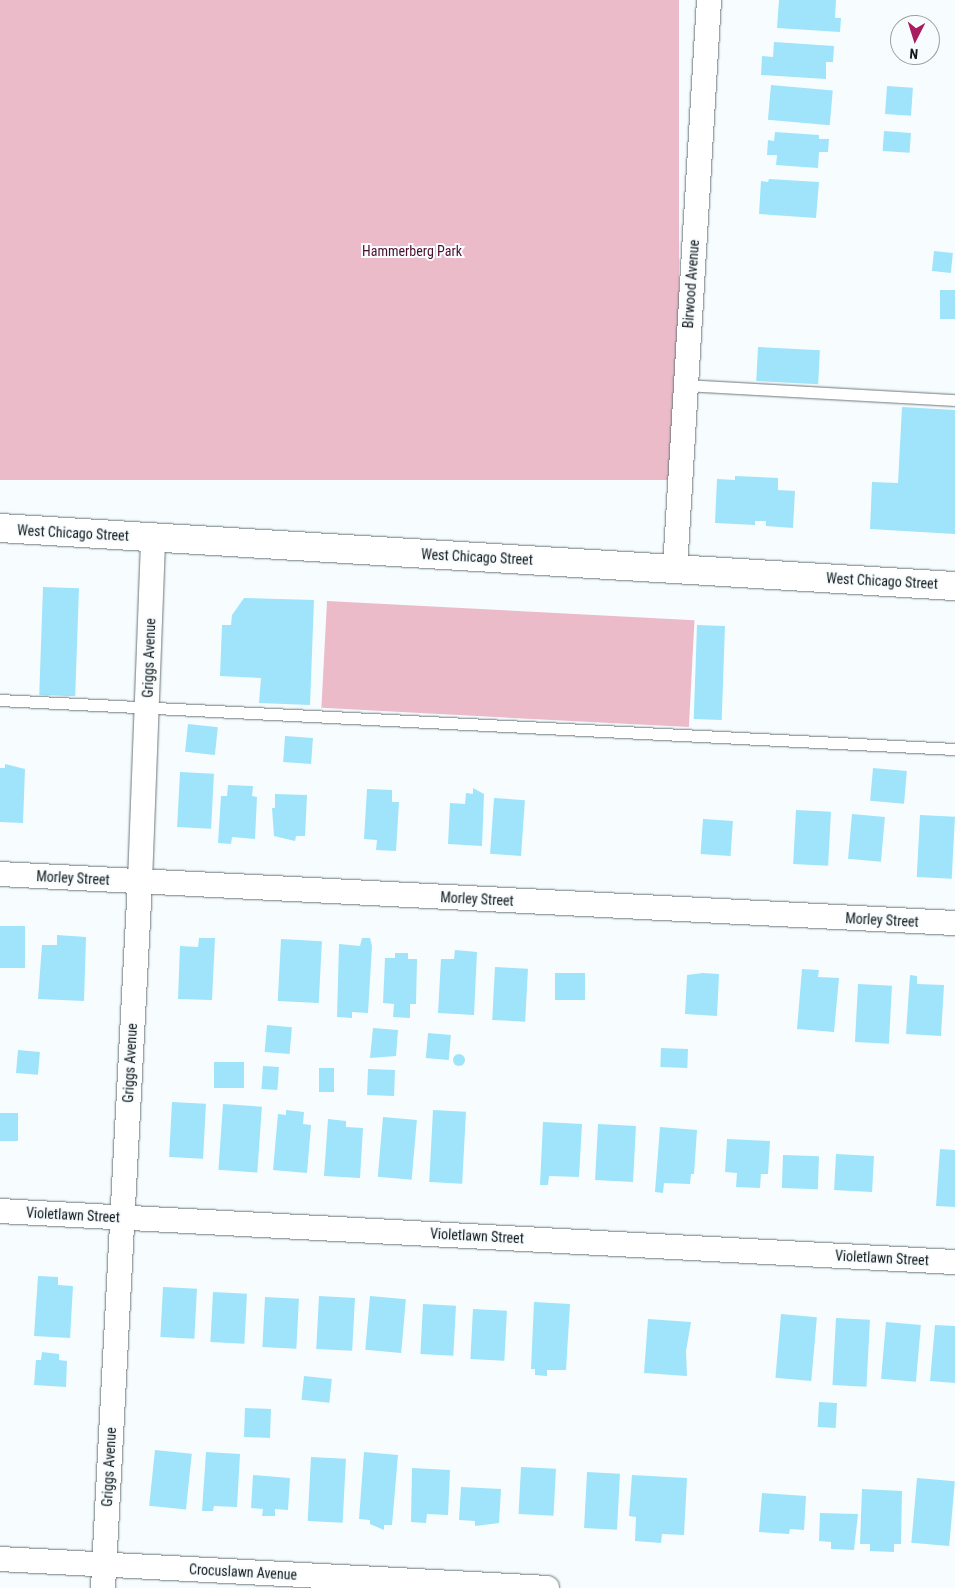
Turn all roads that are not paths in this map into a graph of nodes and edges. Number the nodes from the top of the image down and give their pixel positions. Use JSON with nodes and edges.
{"nodes":[{"id":1,"x":709,"y":0,"type":"edge"},
{"id":2,"x":685,"y":385,"type":"junction"},
{"id":3,"x":955,"y":400,"type":"edge"},
{"id":4,"x":0,"y":528,"type":"edge"},
{"id":5,"x":153,"y":538,"type":"junction"},
{"id":6,"x":675,"y":569,"type":"junction"},
{"id":7,"x":955,"y":586,"type":"edge"},
{"id":8,"x":0,"y":700,"type":"edge"},
{"id":9,"x":147,"y":707,"type":"junction"},
{"id":10,"x":955,"y":748,"type":"edge"},
{"id":11,"x":0,"y":874,"type":"edge"},
{"id":12,"x":140,"y":881,"type":"junction"},
{"id":13,"x":955,"y":923,"type":"edge"},
{"id":14,"x":0,"y":1211,"type":"edge"},
{"id":15,"x":122,"y":1218,"type":"junction"},
{"id":16,"x":955,"y":1262,"type":"edge"},
{"id":17,"x":0,"y":1559,"type":"edge"},
{"id":18,"x":105,"y":1565,"type":"junction"},
{"id":19,"x":103,"y":1588,"type":"edge"},
{"id":20,"x":547,"y":1588,"type":"edge"}],
"edges":[{"from":1,"to":2,"type":"street","name":"Birwood Avenue"},
{"from":2,"to":3,"type":"lane"},
{"from":2,"to":6,"type":"street","name":"Birwood Avenue"},
{"from":4,"to":5,"type":"street","name":"West Chicago Street"},
{"from":5,"to":6,"type":"street","name":"West Chicago Street"},
{"from":5,"to":9,"type":"street","name":"Griggs Avenue"},
{"from":6,"to":7,"type":"street","name":"West Chicago Street"},
{"from":8,"to":9,"type":"lane"},
{"from":9,"to":10,"type":"lane"},
{"from":9,"to":12,"type":"street","name":"Griggs Avenue"},
{"from":11,"to":12,"type":"street","name":"Morley Street"},
{"from":12,"to":13,"type":"street","name":"Morley Street"},
{"from":12,"to":15,"type":"street","name":"Griggs Avenue"},
{"from":14,"to":15,"type":"street","name":"Violetlawn Street"},
{"from":15,"to":16,"type":"street","name":"Violetlawn Street"},
{"from":15,"to":18,"type":"street","name":"Griggs Avenue"},
{"from":17,"to":18,"type":"street","name":"Crocuslawn Avenue"},
{"from":18,"to":19,"type":"street","name":"Griggs Avenue"},
{"from":18,"to":20,"type":"street","name":"Crocuslawn Avenue"}]}
